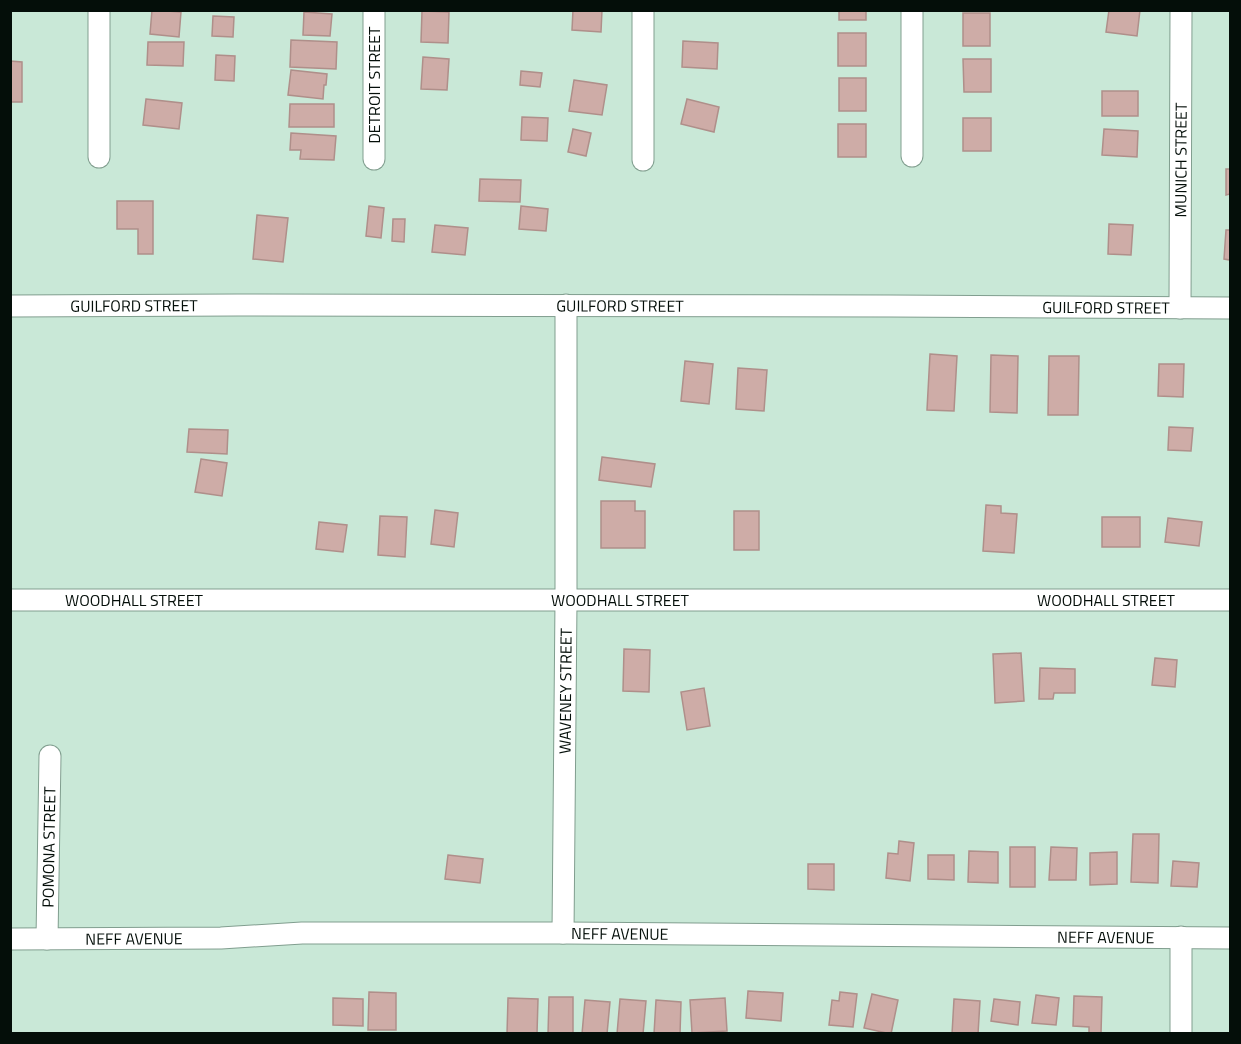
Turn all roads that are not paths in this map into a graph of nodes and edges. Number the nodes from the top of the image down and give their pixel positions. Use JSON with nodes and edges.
{"nodes":[{"id":1,"x":99,"y":10,"type":"edge"},
{"id":2,"x":374,"y":10,"type":"edge"},
{"id":3,"x":643,"y":10,"type":"edge"},
{"id":4,"x":912,"y":10,"type":"edge"},
{"id":5,"x":1181,"y":10,"type":"edge"},
{"id":6,"x":912,"y":156,"type":"dead end"},
{"id":7,"x":99,"y":157,"type":"dead end"},
{"id":8,"x":374,"y":159,"type":"dead end"},
{"id":9,"x":643,"y":160,"type":"dead end"},
{"id":10,"x":566,"y":305,"type":"junction"},
{"id":11,"x":10,"y":306,"type":"edge"},
{"id":12,"x":1180,"y":308,"type":"junction"},
{"id":13,"x":1230,"y":308,"type":"edge"},
{"id":14,"x":10,"y":600,"type":"edge"},
{"id":15,"x":1230,"y":600,"type":"edge"},
{"id":16,"x":566,"y":601,"type":"junction"},
{"id":17,"x":50,"y":756,"type":"dead end"},
{"id":18,"x":563,"y":933,"type":"junction"},
{"id":19,"x":1181,"y":938,"type":"junction"},
{"id":20,"x":1230,"y":938,"type":"edge"},
{"id":21,"x":10,"y":939,"type":"edge"},
{"id":22,"x":47,"y":939,"type":"junction"},
{"id":23,"x":1181,"y":1034,"type":"edge"}],
"edges":[{"from":1,"to":7,"type":"street"},
{"from":2,"to":8,"type":"street","name":"DETROIT STREET"},
{"from":3,"to":9,"type":"street"},
{"from":4,"to":6,"type":"street"},
{"from":5,"to":12,"type":"street","name":"MUNICH STREET"},
{"from":10,"to":11,"type":"street","name":"GUILFORD STREET"},
{"from":10,"to":12,"type":"street","name":"GUILFORD STREET"},
{"from":10,"to":16,"type":"street","name":"WAVENEY STREET"},
{"from":12,"to":13,"type":"street","name":"GUILFORD STREET"},
{"from":14,"to":16,"type":"street","name":"WOODHALL STREET"},
{"from":15,"to":16,"type":"street","name":"WOODHALL STREET"},
{"from":16,"to":18,"type":"street","name":"WAVENEY STREET"},
{"from":17,"to":22,"type":"street","name":"POMONA STREET"},
{"from":18,"to":19,"type":"street","name":"NEFF AVENUE"},
{"from":18,"to":22,"type":"street","name":"NEFF AVENUE"},
{"from":19,"to":20,"type":"street","name":"NEFF AVENUE"},
{"from":19,"to":23,"type":"street"},
{"from":21,"to":22,"type":"street","name":"NEFF AVENUE"}]}
